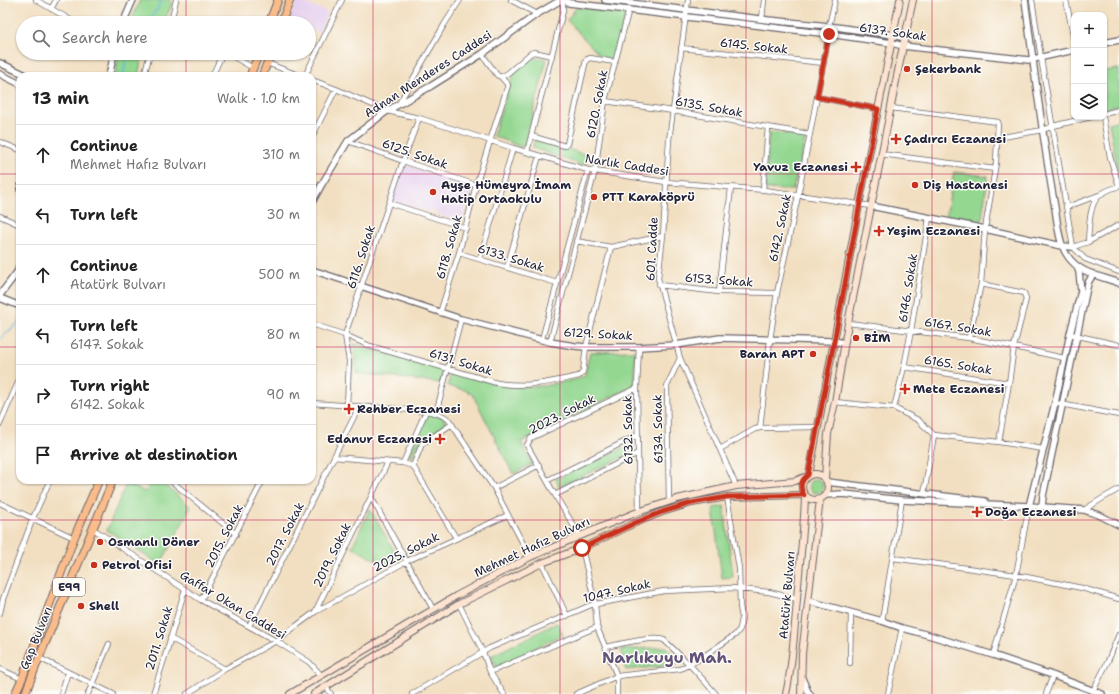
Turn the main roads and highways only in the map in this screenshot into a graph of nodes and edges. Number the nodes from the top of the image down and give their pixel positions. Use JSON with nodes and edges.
{"nodes":[{"id":1,"x":278,"y":0,"type":"edge"},
{"id":2,"x":290,"y":0,"type":"edge"},
{"id":3,"x":900,"y":0,"type":"edge"},
{"id":4,"x":913,"y":0,"type":"edge"},
{"id":5,"x":272,"y":16,"type":"edge"},
{"id":6,"x":284,"y":16,"type":"edge"},
{"id":7,"x":256,"y":60,"type":"edge"},
{"id":8,"x":268,"y":60,"type":"edge"},
{"id":9,"x":252,"y":72,"type":"edge"},
{"id":10,"x":264,"y":72,"type":"edge"},
{"id":11,"x":807,"y":476,"type":"junction"},
{"id":12,"x":826,"y":480,"type":"junction"},
{"id":13,"x":97,"y":484,"type":"edge"},
{"id":14,"x":111,"y":484,"type":"edge"},
{"id":15,"x":804,"y":496,"type":"junction"},
{"id":16,"x":823,"y":497,"type":"junction"},
{"id":17,"x":15,"y":694,"type":"edge"},
{"id":18,"x":25,"y":694,"type":"edge"},
{"id":19,"x":290,"y":694,"type":"edge"},
{"id":20,"x":314,"y":694,"type":"edge"},
{"id":21,"x":786,"y":694,"type":"edge"},
{"id":22,"x":801,"y":694,"type":"edge"}],
"edges":[{"from":1,"to":5,"type":"highway"},
{"from":2,"to":6,"type":"highway"},
{"from":3,"to":11,"type":"main road"},
{"from":4,"to":12,"type":"main road"},
{"from":7,"to":9,"type":"highway"},
{"from":8,"to":10,"type":"highway"},
{"from":11,"to":12,"type":"main road"},
{"from":11,"to":15,"type":"main road"},
{"from":11,"to":19,"type":"main road","name":"Mehmet Hafız Bulvarı"},
{"from":12,"to":16,"type":"main road"},
{"from":13,"to":17,"type":"highway","name":"Gap Bulvarı","number":"E99"},
{"from":14,"to":18,"type":"highway","name":"Gap Bulvarı","number":"E99"},
{"from":15,"to":16,"type":"main road"},
{"from":15,"to":20,"type":"main road","name":"Mehmet Hafız Bulvarı"},
{"from":15,"to":21,"type":"main road","name":"Atatürk Bulvarı"},
{"from":16,"to":22,"type":"main road","name":"Atatürk Bulvarı"}]}
